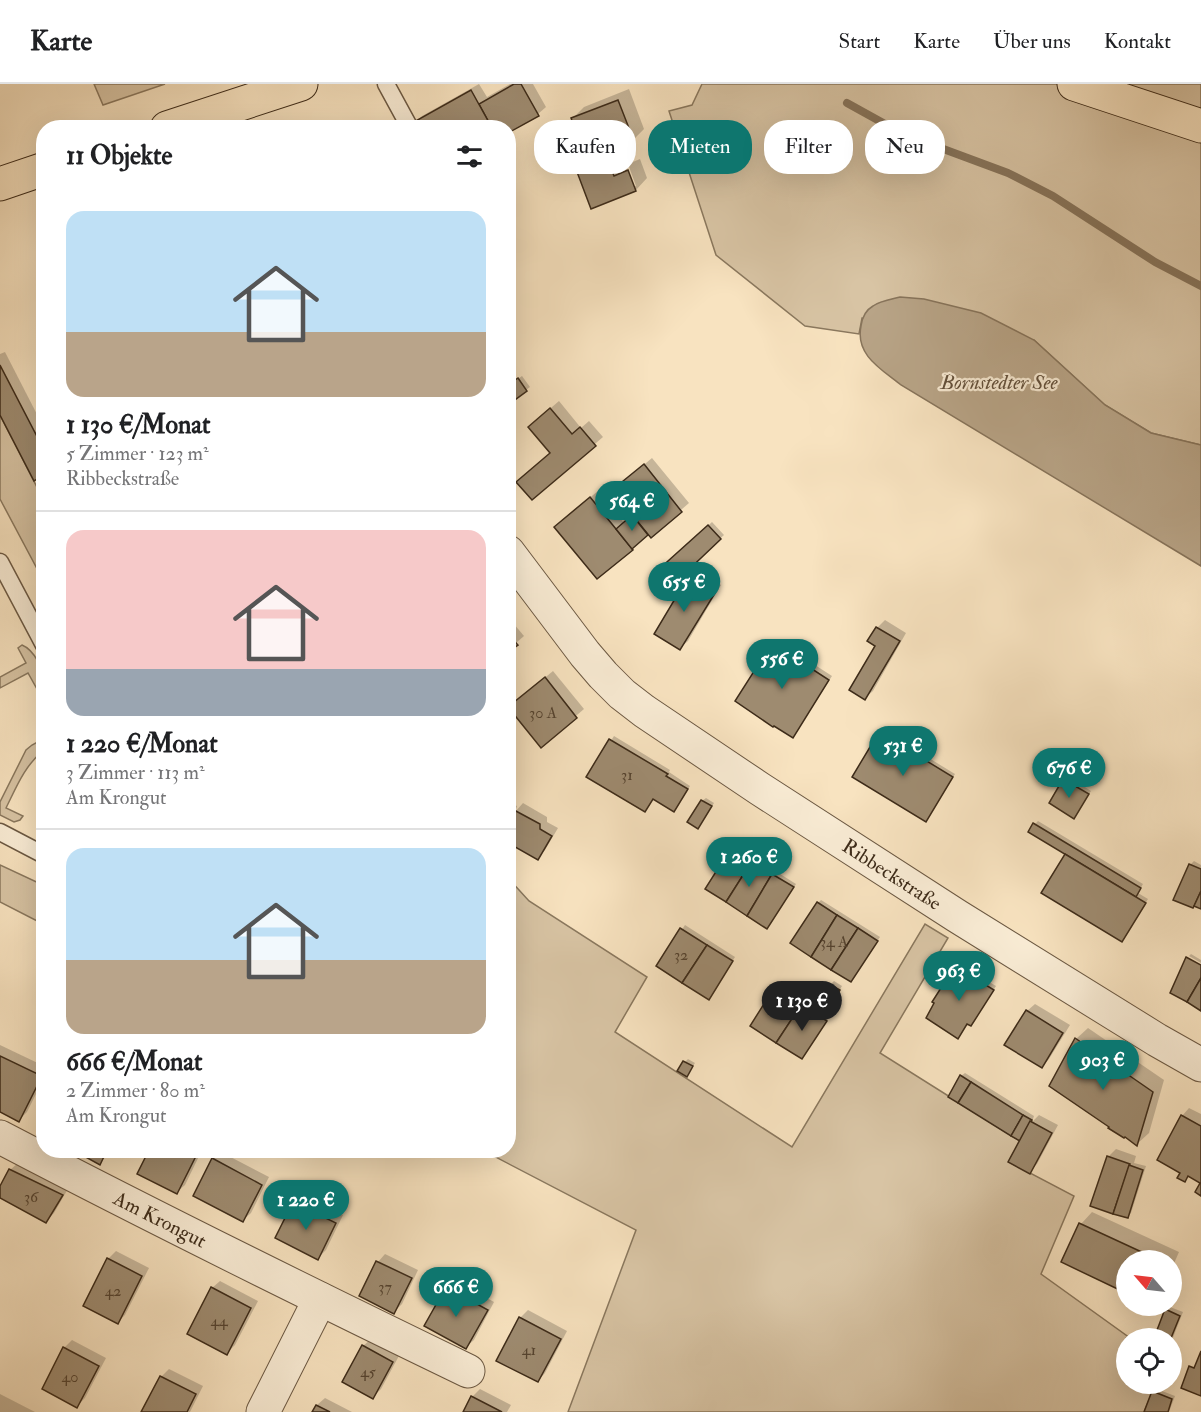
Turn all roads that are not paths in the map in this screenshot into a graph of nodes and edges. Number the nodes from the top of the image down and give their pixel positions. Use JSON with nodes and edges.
{"nodes":[{"id":1,"x":301,"y":84,"type":"edge"},
{"id":2,"x":386,"y":84,"type":"edge"},
{"id":3,"x":1074,"y":84,"type":"edge"},
{"id":4,"x":199,"y":120,"type":"edge"},
{"id":5,"x":406,"y":120,"type":"edge"},
{"id":6,"x":1201,"y":126,"type":"edge"},
{"id":7,"x":36,"y":172,"type":"edge"},
{"id":8,"x":0,"y":184,"type":"edge"},
{"id":9,"x":0,"y":562,"type":"edge"},
{"id":10,"x":516,"y":563,"type":"edge"},
{"id":11,"x":36,"y":630,"type":"edge"},
{"id":12,"x":0,"y":832,"type":"edge"},
{"id":13,"x":36,"y":851,"type":"edge"},
{"id":14,"x":1201,"y":1065,"type":"edge"},
{"id":15,"x":0,"y":1137,"type":"edge"},
{"id":16,"x":36,"y":1156,"type":"edge"},
{"id":17,"x":40,"y":1158,"type":"edge"},
{"id":18,"x":320,"y":1299,"type":"junction"},
{"id":19,"x":468,"y":1371,"type":"dead end"},
{"id":20,"x":263,"y":1412,"type":"edge"}],
"edges":[{"from":1,"to":4,"type":"main road"},
{"from":2,"to":5,"type":"lane"},
{"from":3,"to":6,"type":"main road"},
{"from":7,"to":8,"type":"main road"},
{"from":9,"to":11,"type":"lane"},
{"from":10,"to":14,"type":"street","name":"Ribbeckstraße"},
{"from":12,"to":13,"type":"lane"},
{"from":15,"to":16,"type":"street","name":"Am Krongut"},
{"from":17,"to":18,"type":"street","name":"Am Krongut"},
{"from":18,"to":19,"type":"street","name":"Am Krongut"},
{"from":18,"to":20,"type":"street"}]}
